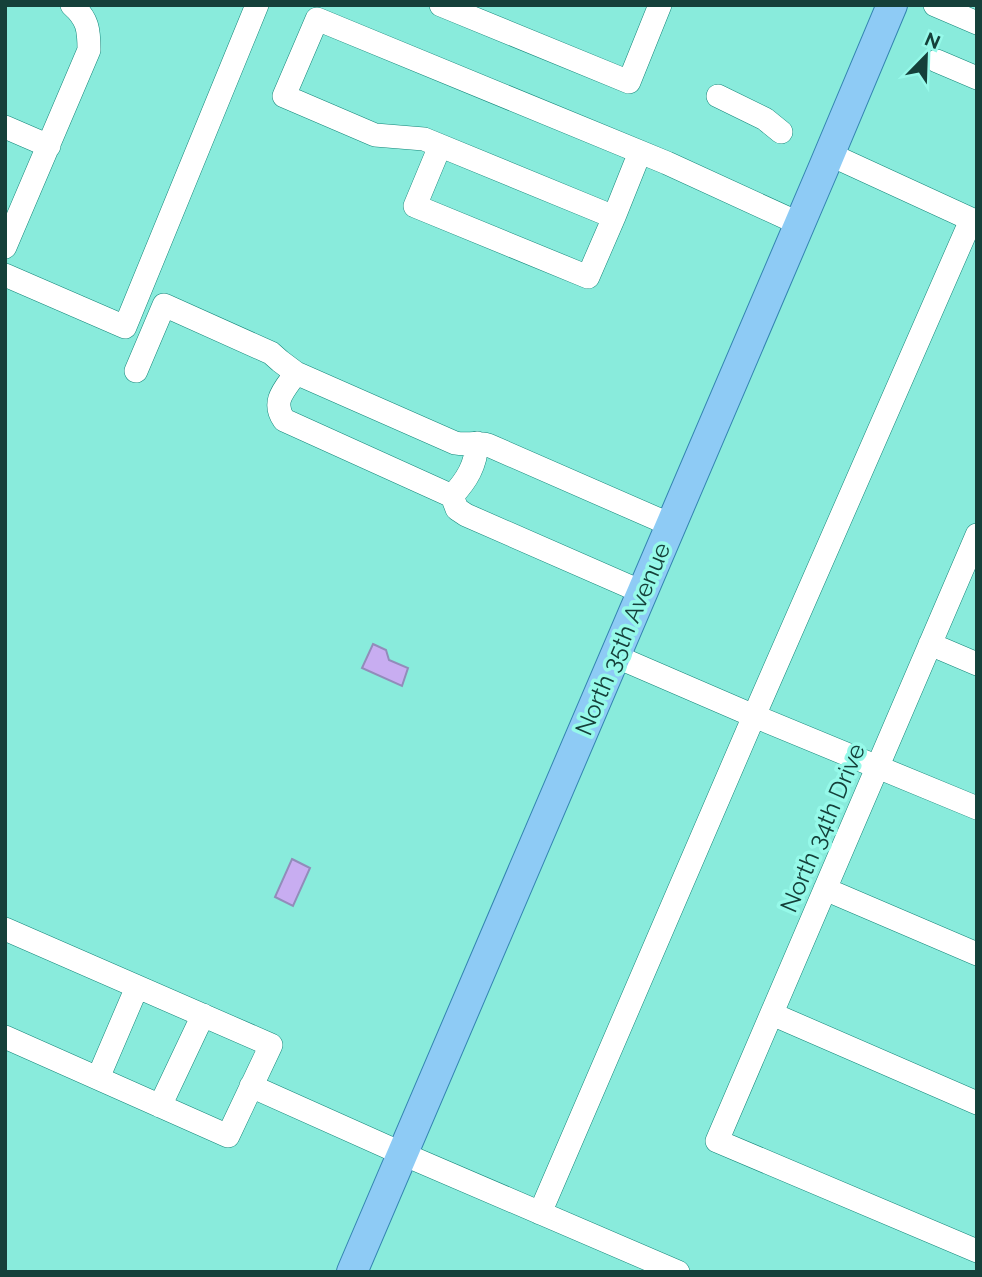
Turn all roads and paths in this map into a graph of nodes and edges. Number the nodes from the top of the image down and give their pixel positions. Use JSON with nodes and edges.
{"nodes":[{"id":1,"x":257,"y":5,"type":"edge"},
{"id":2,"x":441,"y":5,"type":"edge"},
{"id":3,"x":660,"y":5,"type":"edge"},
{"id":4,"x":892,"y":5,"type":"edge"},
{"id":5,"x":935,"y":5,"type":"edge"},
{"id":6,"x":79,"y":13,"type":"edge"},
{"id":7,"x":977,"y":23,"type":"edge"},
{"id":8,"x":937,"y":61,"type":"dead end"},
{"id":9,"x":977,"y":78,"type":"edge"},
{"id":10,"x":718,"y":96,"type":"dead end"},
{"id":11,"x":5,"y":127,"type":"edge"},
{"id":12,"x":781,"y":132,"type":"dead end"},
{"id":13,"x":49,"y":146,"type":"junction"},
{"id":14,"x":440,"y":146,"type":"junction"},
{"id":15,"x":640,"y":152,"type":"junction"},
{"id":16,"x":829,"y":154,"type":"junction"},
{"id":17,"x":614,"y":217,"type":"junction"},
{"id":18,"x":974,"y":221,"type":"edge"},
{"id":19,"x":800,"y":224,"type":"junction"},
{"id":20,"x":5,"y":247,"type":"edge"},
{"id":21,"x":5,"y":275,"type":"edge"},
{"id":22,"x":136,"y":371,"type":"dead end"},
{"id":23,"x":296,"y":373,"type":"junction"},
{"id":24,"x":477,"y":443,"type":"junction"},
{"id":25,"x":452,"y":496,"type":"junction"},
{"id":26,"x":671,"y":525,"type":"junction"},
{"id":27,"x":977,"y":535,"type":"edge"},
{"id":28,"x":642,"y":592,"type":"junction"},
{"id":29,"x":930,"y":644,"type":"junction"},
{"id":30,"x":615,"y":656,"type":"junction"},
{"id":31,"x":977,"y":664,"type":"edge"},
{"id":32,"x":754,"y":716,"type":"junction"},
{"id":33,"x":877,"y":767,"type":"junction"},
{"id":34,"x":977,"y":808,"type":"edge"},
{"id":35,"x":825,"y":889,"type":"junction"},
{"id":36,"x":5,"y":929,"type":"edge"},
{"id":37,"x":977,"y":954,"type":"edge"},
{"id":38,"x":137,"y":987,"type":"junction"},
{"id":39,"x":772,"y":1014,"type":"junction"},
{"id":40,"x":202,"y":1015,"type":"junction"},
{"id":41,"x":5,"y":1037,"type":"edge"},
{"id":42,"x":98,"y":1078,"type":"junction"},
{"id":43,"x":251,"y":1086,"type":"junction"},
{"id":44,"x":977,"y":1103,"type":"edge"},
{"id":45,"x":160,"y":1106,"type":"junction"},
{"id":46,"x":403,"y":1154,"type":"junction"},
{"id":47,"x":540,"y":1213,"type":"junction"},
{"id":48,"x":977,"y":1251,"type":"edge"},
{"id":49,"x":352,"y":1272,"type":"edge"},
{"id":50,"x":678,"y":1272,"type":"edge"}],
"edges":[{"from":1,"to":21,"type":"street"},
{"from":2,"to":3,"type":"street"},
{"from":4,"to":16,"type":"main road","name":"North 35th Avenue"},
{"from":5,"to":7,"type":"street"},
{"from":6,"to":13,"type":"street"},
{"from":8,"to":9,"type":"street"},
{"from":10,"to":12,"type":"street"},
{"from":11,"to":13,"type":"street"},
{"from":13,"to":20,"type":"street"},
{"from":14,"to":15,"type":"street"},
{"from":14,"to":17,"type":"street"},
{"from":14,"to":17,"type":"street"},
{"from":15,"to":17,"type":"street"},
{"from":15,"to":19,"type":"street"},
{"from":16,"to":18,"type":"street"},
{"from":16,"to":19,"type":"main road","name":"North 35th Avenue"},
{"from":18,"to":32,"type":"street"},
{"from":19,"to":26,"type":"main road","name":"North 35th Avenue"},
{"from":22,"to":23,"type":"street"},
{"from":23,"to":24,"type":"street"},
{"from":23,"to":25,"type":"street"},
{"from":24,"to":25,"type":"street"},
{"from":24,"to":26,"type":"street"},
{"from":25,"to":28,"type":"street"},
{"from":26,"to":28,"type":"main road","name":"North 35th Avenue"},
{"from":27,"to":29,"type":"street","name":"North 34th Drive"},
{"from":28,"to":30,"type":"main road","name":"North 35th Avenue"},
{"from":29,"to":31,"type":"street"},
{"from":29,"to":33,"type":"street","name":"North 34th Drive"},
{"from":30,"to":32,"type":"street"},
{"from":30,"to":46,"type":"main road","name":"North 35th Avenue"},
{"from":32,"to":33,"type":"street"},
{"from":32,"to":47,"type":"street"},
{"from":33,"to":34,"type":"street"},
{"from":33,"to":35,"type":"street","name":"North 34th Drive"},
{"from":35,"to":37,"type":"street"},
{"from":35,"to":39,"type":"street","name":"North 34th Drive"},
{"from":36,"to":38,"type":"street"},
{"from":38,"to":40,"type":"street"},
{"from":38,"to":42,"type":"street"},
{"from":39,"to":44,"type":"street"},
{"from":39,"to":48,"type":"street","name":"North 34th Drive"},
{"from":40,"to":43,"type":"street"},
{"from":40,"to":45,"type":"street"},
{"from":41,"to":42,"type":"street"},
{"from":42,"to":45,"type":"street"},
{"from":43,"to":45,"type":"street"},
{"from":43,"to":46,"type":"street"},
{"from":46,"to":47,"type":"street"},
{"from":46,"to":49,"type":"main road","name":"North 35th Avenue"},
{"from":47,"to":50,"type":"street"}]}
